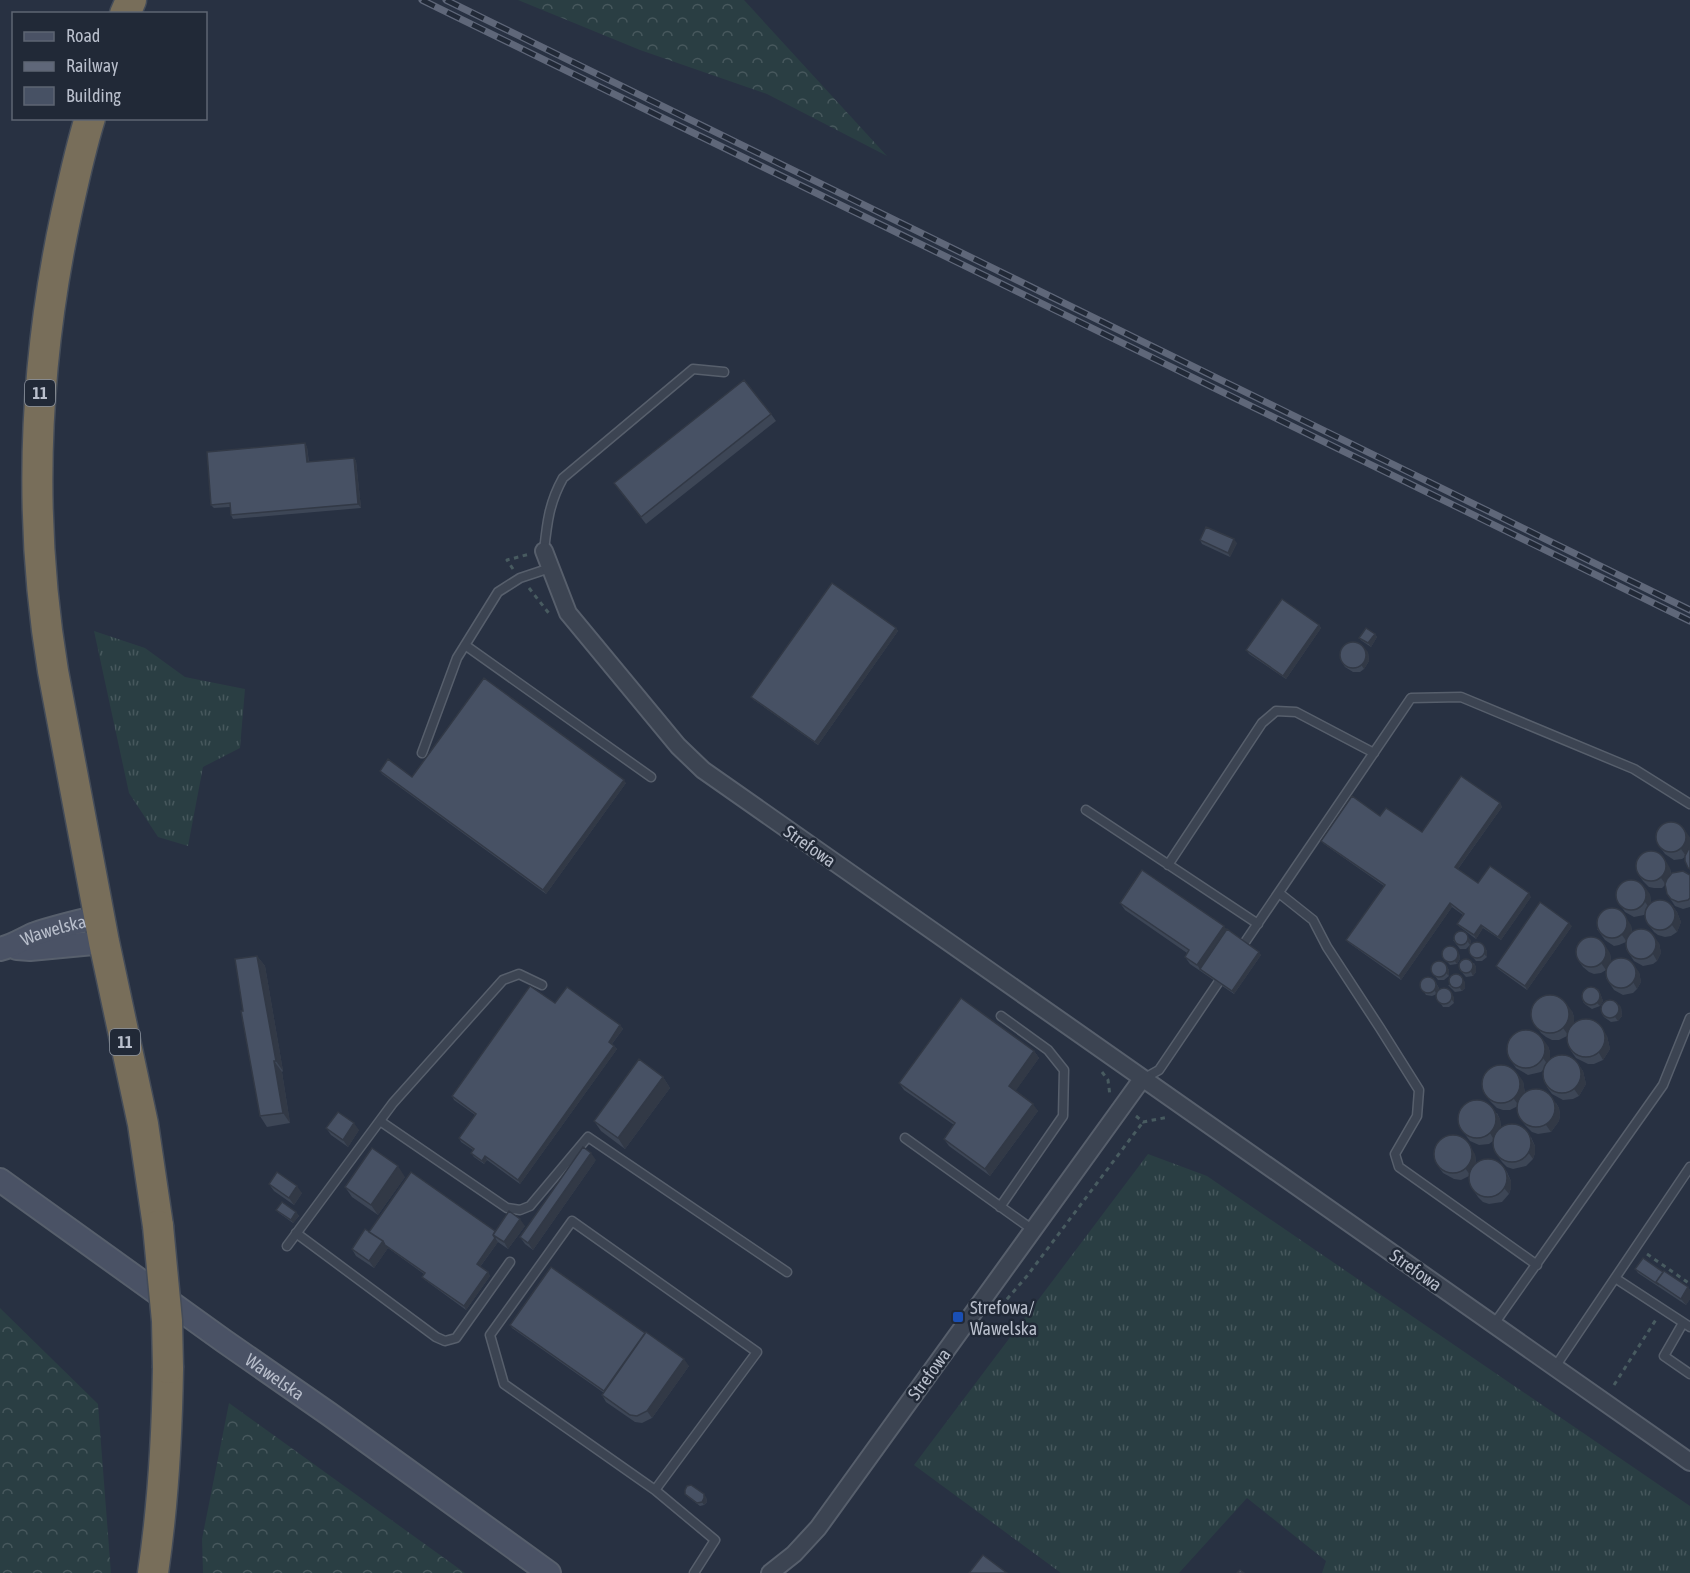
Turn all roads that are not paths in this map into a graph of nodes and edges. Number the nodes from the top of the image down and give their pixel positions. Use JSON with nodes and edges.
{"nodes":[{"id":1,"x":89,"y":120,"type":"edge"},
{"id":2,"x":724,"y":372,"type":"dead end"},
{"id":3,"x":543,"y":550,"type":"joint"},
{"id":4,"x":550,"y":568,"type":"junction"},
{"id":5,"x":465,"y":645,"type":"junction"},
{"id":6,"x":422,"y":753,"type":"dead end"},
{"id":7,"x":1374,"y":753,"type":"junction"},
{"id":8,"x":651,"y":777,"type":"dead end"},
{"id":9,"x":1690,"y":804,"type":"edge"},
{"id":10,"x":1086,"y":810,"type":"dead end"},
{"id":11,"x":1168,"y":865,"type":"junction"},
{"id":12,"x":1279,"y":893,"type":"junction"},
{"id":13,"x":1258,"y":924,"type":"junction"},
{"id":14,"x":102,"y":929,"type":"junction"},
{"id":15,"x":5,"y":948,"type":"edge"},
{"id":16,"x":1233,"y":961,"type":"edge"},
{"id":17,"x":1226,"y":970,"type":"edge"},
{"id":18,"x":542,"y":985,"type":"dead end"},
{"id":19,"x":1001,"y":1016,"type":"dead end"},
{"id":20,"x":1690,"y":1018,"type":"edge"},
{"id":21,"x":1142,"y":1079,"type":"junction"},
{"id":22,"x":380,"y":1121,"type":"junction"},
{"id":23,"x":905,"y":1138,"type":"dead end"},
{"id":24,"x":1690,"y":1167,"type":"edge"},
{"id":25,"x":0,"y":1180,"type":"edge"},
{"id":26,"x":1000,"y":1207,"type":"junction"},
{"id":27,"x":1032,"y":1230,"type":"junction"},
{"id":28,"x":296,"y":1233,"type":"junction"},
{"id":29,"x":287,"y":1246,"type":"dead end"},
{"id":30,"x":510,"y":1262,"type":"dead end"},
{"id":31,"x":1537,"y":1265,"type":"junction"},
{"id":32,"x":787,"y":1272,"type":"dead end"},
{"id":33,"x":1615,"y":1278,"type":"junction"},
{"id":34,"x":1494,"y":1324,"type":"junction"},
{"id":35,"x":1687,"y":1325,"type":"edge"},
{"id":36,"x":1555,"y":1367,"type":"junction"},
{"id":37,"x":1690,"y":1374,"type":"edge"},
{"id":38,"x":1690,"y":1462,"type":"edge"},
{"id":39,"x":654,"y":1490,"type":"junction"},
{"id":40,"x":153,"y":1573,"type":"edge"},
{"id":41,"x":549,"y":1573,"type":"edge"},
{"id":42,"x":694,"y":1573,"type":"edge"},
{"id":43,"x":771,"y":1573,"type":"edge"}],
"edges":[{"from":1,"to":14,"type":"highway","number":"11"},
{"from":2,"to":3,"type":"lane"},
{"from":3,"to":4,"type":"street","name":"Strefowa"},
{"from":4,"to":5,"type":"lane"},
{"from":4,"to":21,"type":"street","name":"Strefowa"},
{"from":5,"to":6,"type":"lane"},
{"from":5,"to":8,"type":"lane"},
{"from":7,"to":9,"type":"lane"},
{"from":7,"to":11,"type":"lane"},
{"from":7,"to":12,"type":"lane"},
{"from":10,"to":11,"type":"lane"},
{"from":11,"to":13,"type":"lane"},
{"from":12,"to":13,"type":"lane"},
{"from":12,"to":31,"type":"lane"},
{"from":13,"to":16,"type":"lane"},
{"from":14,"to":15,"type":"street","name":"Wawelska"},
{"from":14,"to":40,"type":"highway","number":"11","bridge":true},
{"from":17,"to":21,"type":"lane"},
{"from":18,"to":22,"type":"lane"},
{"from":19,"to":26,"type":"lane"},
{"from":20,"to":31,"type":"lane"},
{"from":21,"to":27,"type":"street","name":"Strefowa"},
{"from":21,"to":34,"type":"street","name":"Strefowa"},
{"from":22,"to":28,"type":"lane"},
{"from":22,"to":32,"type":"lane"},
{"from":23,"to":26,"type":"lane"},
{"from":24,"to":33,"type":"lane"},
{"from":25,"to":41,"type":"street","name":"Wawelska"},
{"from":26,"to":27,"type":"lane"},
{"from":27,"to":43,"type":"street","name":"Strefowa"},
{"from":28,"to":29,"type":"lane"},
{"from":28,"to":30,"type":"lane"},
{"from":31,"to":34,"type":"lane"},
{"from":33,"to":35,"type":"lane"},
{"from":33,"to":36,"type":"lane"},
{"from":34,"to":36,"type":"street","name":"Strefowa"},
{"from":35,"to":37,"type":"lane"},
{"from":36,"to":38,"type":"street","name":"Strefowa"},
{"from":39,"to":39,"type":"lane"},
{"from":39,"to":42,"type":"lane"}]}
